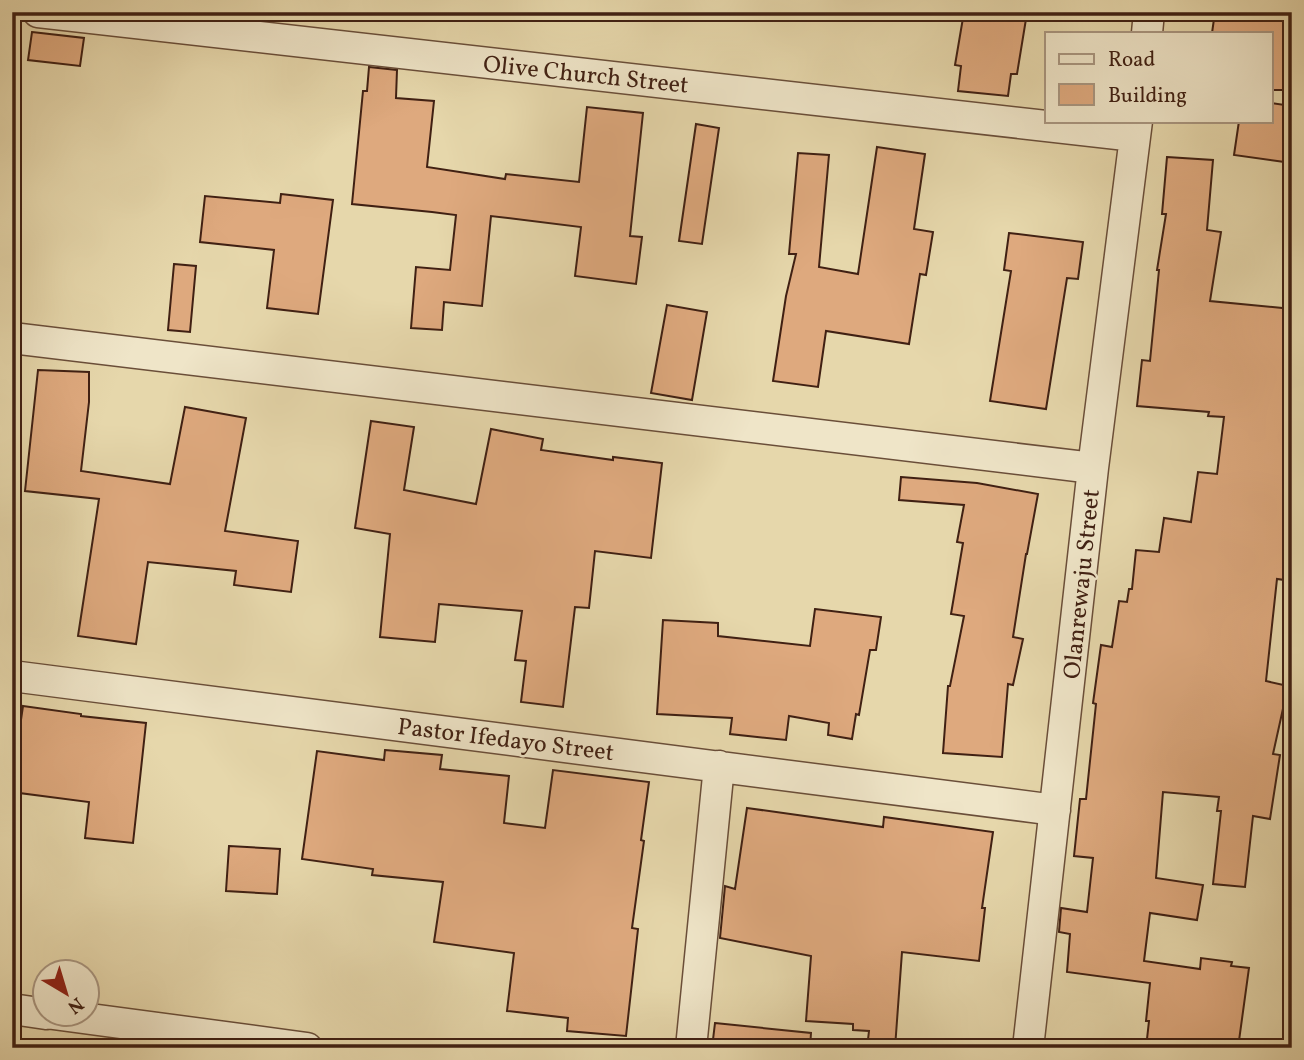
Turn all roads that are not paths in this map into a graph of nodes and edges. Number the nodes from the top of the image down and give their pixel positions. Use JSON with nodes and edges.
{"nodes":[{"id":1,"x":38,"y":12,"type":"edge"},
{"id":2,"x":1149,"y":12,"type":"edge"},
{"id":3,"x":1147,"y":32,"type":"edge"},
{"id":4,"x":1045,"y":119,"type":"edge"},
{"id":5,"x":1070,"y":122,"type":"edge"},
{"id":6,"x":1136,"y":129,"type":"edge"},
{"id":7,"x":12,"y":338,"type":"edge"},
{"id":8,"x":1093,"y":468,"type":"junction"},
{"id":9,"x":12,"y":676,"type":"edge"},
{"id":10,"x":719,"y":766,"type":"junction"},
{"id":11,"x":1055,"y":810,"type":"junction"},
{"id":12,"x":12,"y":1009,"type":"edge"},
{"id":13,"x":32,"y":1012,"type":"edge"},
{"id":14,"x":102,"y":1021,"type":"edge"},
{"id":15,"x":307,"y":1048,"type":"edge"},
{"id":16,"x":691,"y":1048,"type":"edge"},
{"id":17,"x":1028,"y":1048,"type":"edge"}],
"edges":[{"from":1,"to":4,"type":"street","name":"Olive Church Street"},
{"from":2,"to":3,"type":"street"},
{"from":5,"to":6,"type":"street","name":"Olive Church Street"},
{"from":6,"to":8,"type":"street","name":"Olanrewaju Street"},
{"from":7,"to":8,"type":"street"},
{"from":8,"to":11,"type":"street","name":"Olanrewaju Street"},
{"from":9,"to":10,"type":"street","name":"Pastor Ifedayo Street"},
{"from":10,"to":11,"type":"street","name":"Pastor Ifedayo Street"},
{"from":10,"to":16,"type":"street"},
{"from":11,"to":17,"type":"street","name":"Olanrewaju Street"},
{"from":12,"to":13,"type":"street"},
{"from":14,"to":15,"type":"street"}]}
